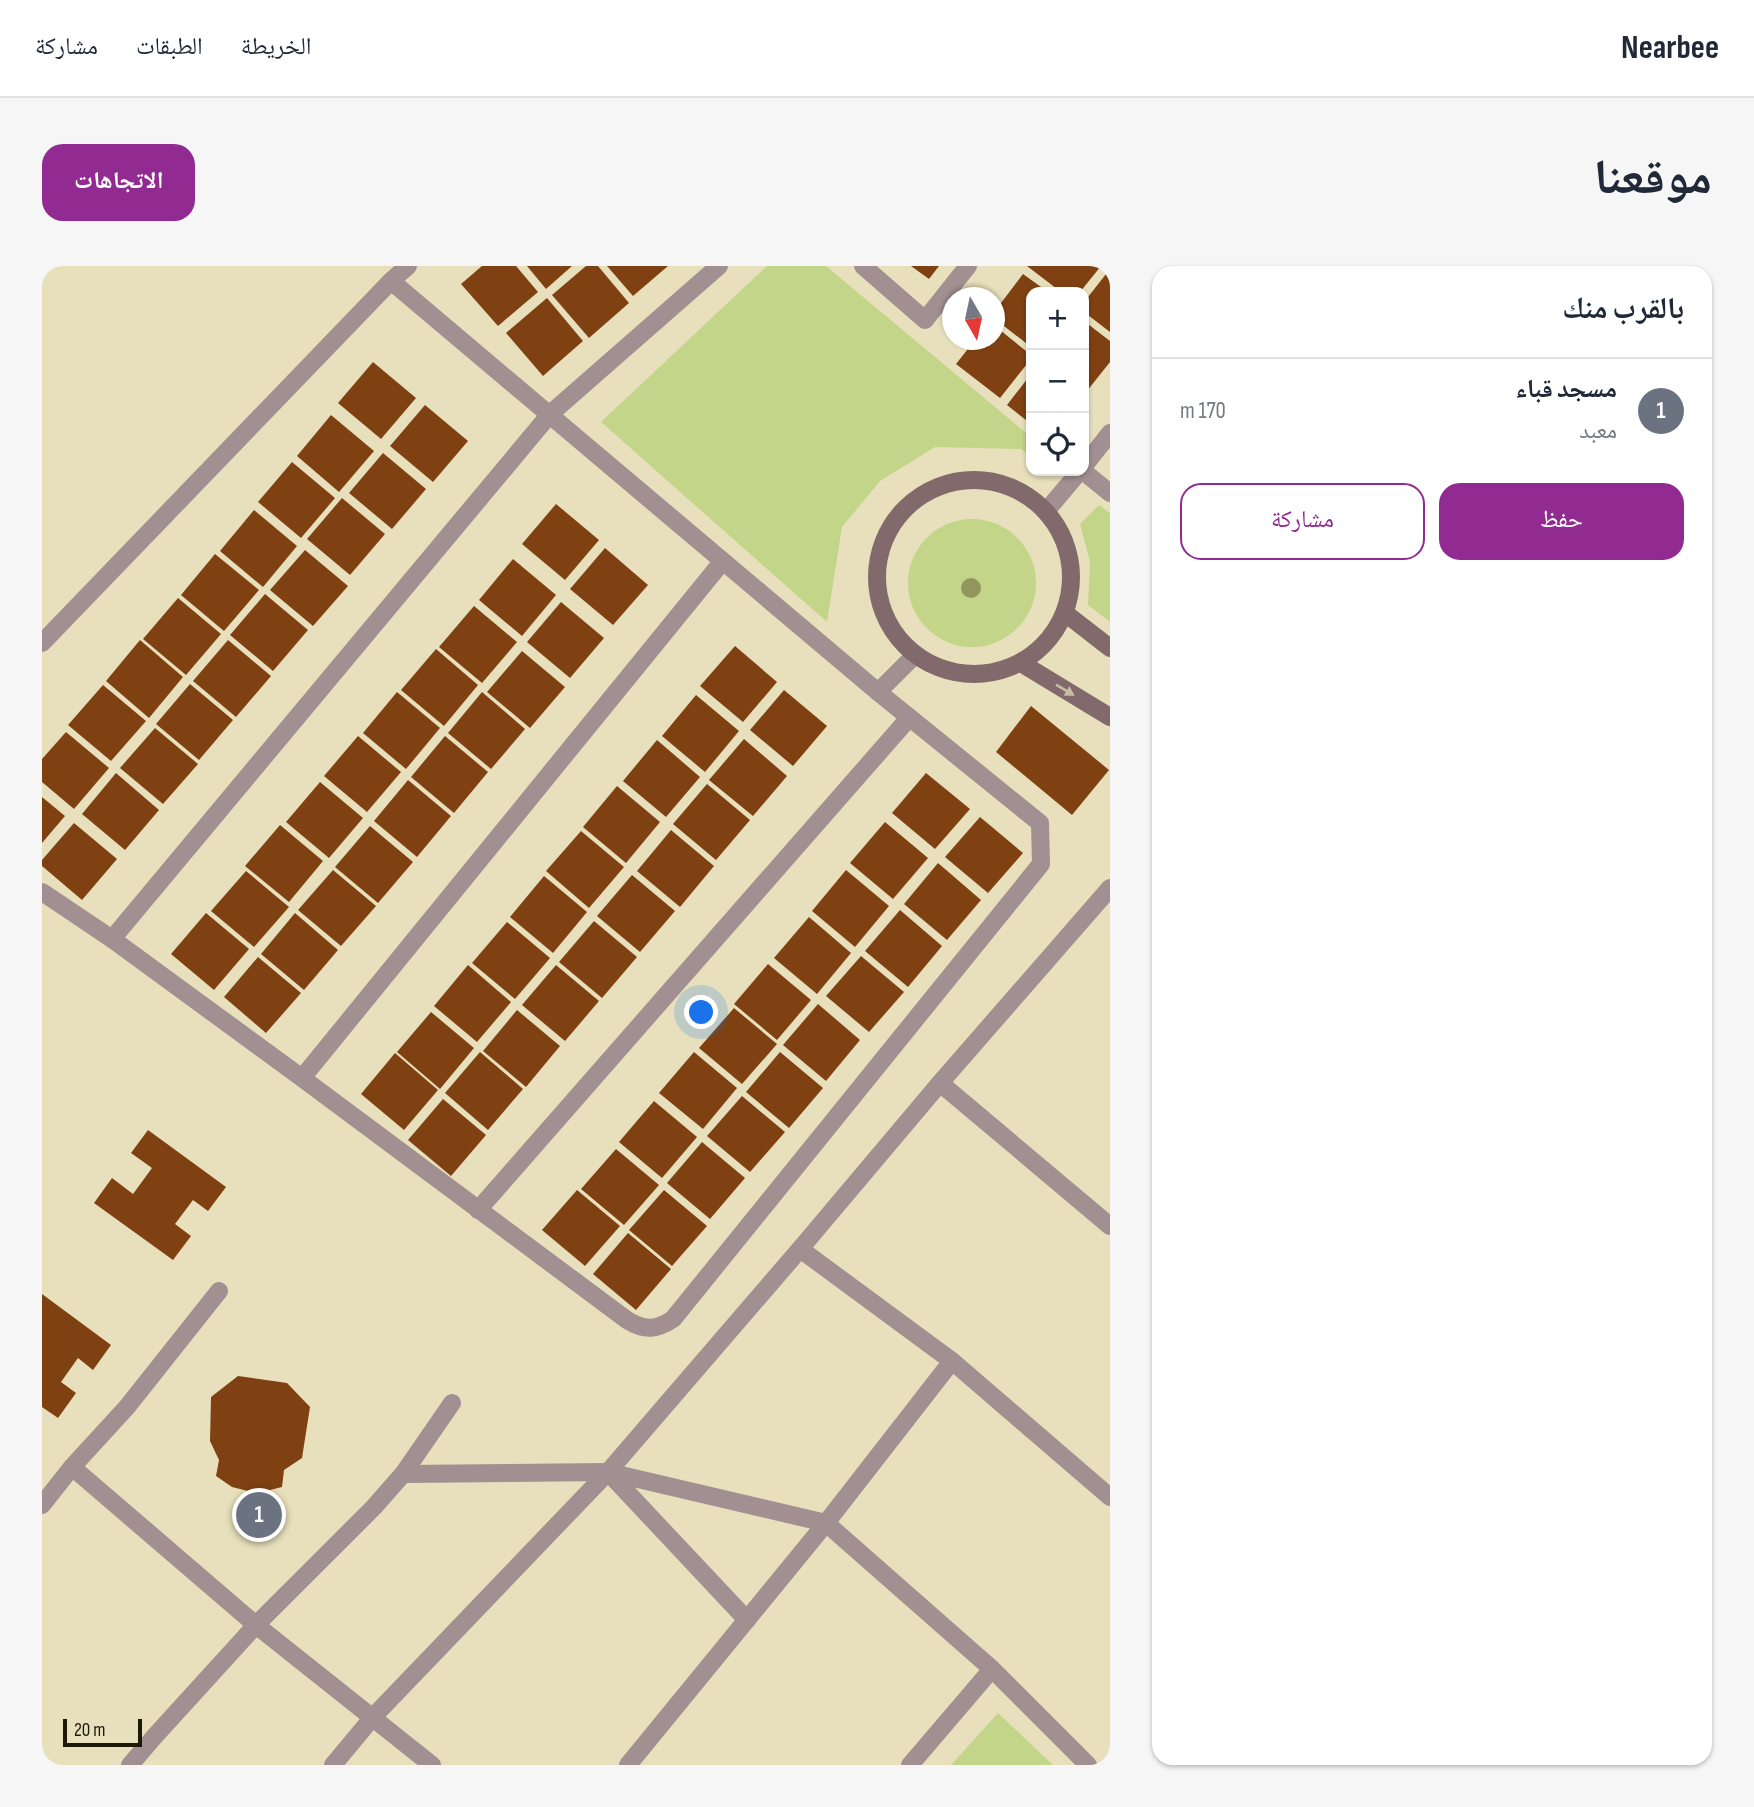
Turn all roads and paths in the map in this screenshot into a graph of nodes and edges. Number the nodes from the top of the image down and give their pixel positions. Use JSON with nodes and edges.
{"nodes":[{"id":1,"x":408,"y":266,"type":"edge"},
{"id":2,"x":719,"y":266,"type":"edge"},
{"id":3,"x":863,"y":266,"type":"edge"},
{"id":4,"x":968,"y":266,"type":"edge"},
{"id":5,"x":391,"y":281,"type":"junction"},
{"id":6,"x":550,"y":414,"type":"junction"},
{"id":7,"x":1110,"y":433,"type":"edge"},
{"id":8,"x":1089,"y":460,"type":"edge"},
{"id":9,"x":1077,"y":476,"type":"edge"},
{"id":10,"x":1088,"y":476,"type":"edge"},
{"id":11,"x":1110,"y":493,"type":"edge"},
{"id":12,"x":1046,"y":510,"type":"junction"},
{"id":13,"x":722,"y":562,"type":"junction"},
{"id":14,"x":1065,"y":613,"type":"junction"},
{"id":15,"x":42,"y":643,"type":"edge"},
{"id":16,"x":1110,"y":648,"type":"edge"},
{"id":17,"x":915,"y":655,"type":"junction"},
{"id":18,"x":1021,"y":663,"type":"junction"},
{"id":19,"x":878,"y":692,"type":"junction"},
{"id":20,"x":1110,"y":717,"type":"edge"},
{"id":21,"x":909,"y":718,"type":"junction"},
{"id":22,"x":1110,"y":888,"type":"edge"},
{"id":23,"x":42,"y":892,"type":"edge"},
{"id":24,"x":112,"y":939,"type":"junction"},
{"id":25,"x":302,"y":1078,"type":"junction"},
{"id":26,"x":940,"y":1083,"type":"junction"},
{"id":27,"x":478,"y":1210,"type":"junction"},
{"id":28,"x":1110,"y":1226,"type":"edge"},
{"id":29,"x":800,"y":1249,"type":"junction"},
{"id":30,"x":219,"y":1291,"type":"dead end"},
{"id":31,"x":953,"y":1361,"type":"junction"},
{"id":32,"x":452,"y":1403,"type":"dead end"},
{"id":33,"x":72,"y":1467,"type":"junction"},
{"id":34,"x":608,"y":1472,"type":"junction"},
{"id":35,"x":403,"y":1474,"type":"junction"},
{"id":36,"x":1110,"y":1497,"type":"edge"},
{"id":37,"x":42,"y":1504,"type":"edge"},
{"id":38,"x":826,"y":1523,"type":"junction"},
{"id":39,"x":747,"y":1620,"type":"junction"},
{"id":40,"x":256,"y":1625,"type":"junction"},
{"id":41,"x":992,"y":1669,"type":"junction"},
{"id":42,"x":373,"y":1717,"type":"junction"},
{"id":43,"x":130,"y":1765,"type":"edge"},
{"id":44,"x":333,"y":1765,"type":"edge"},
{"id":45,"x":432,"y":1765,"type":"edge"},
{"id":46,"x":628,"y":1765,"type":"edge"},
{"id":47,"x":910,"y":1765,"type":"edge"},
{"id":48,"x":1088,"y":1765,"type":"edge"}],
"edges":[{"from":1,"to":5,"type":"street"},
{"from":2,"to":6,"type":"street"},
{"from":3,"to":4,"type":"street"},
{"from":5,"to":6,"type":"street"},
{"from":5,"to":15,"type":"street"},
{"from":6,"to":13,"type":"street"},
{"from":6,"to":24,"type":"street"},
{"from":7,"to":8,"type":"street"},
{"from":9,"to":12,"type":"street"},
{"from":10,"to":11,"type":"street"},
{"from":12,"to":14,"type":"street"},
{"from":12,"to":17,"type":"street"},
{"from":13,"to":19,"type":"street"},
{"from":13,"to":25,"type":"street"},
{"from":14,"to":16,"type":"street"},
{"from":14,"to":18,"type":"street"},
{"from":17,"to":18,"type":"street"},
{"from":17,"to":19,"type":"street"},
{"from":18,"to":20,"type":"street","one_way":true},
{"from":19,"to":21,"type":"street"},
{"from":21,"to":27,"type":"street"},
{"from":21,"to":27,"type":"street"},
{"from":22,"to":26,"type":"street"},
{"from":23,"to":24,"type":"street"},
{"from":24,"to":25,"type":"street"},
{"from":25,"to":27,"type":"street"},
{"from":26,"to":28,"type":"street"},
{"from":26,"to":29,"type":"street"},
{"from":29,"to":31,"type":"street"},
{"from":29,"to":34,"type":"street"},
{"from":30,"to":33,"type":"street"},
{"from":31,"to":36,"type":"street"},
{"from":31,"to":38,"type":"street"},
{"from":32,"to":35,"type":"street"},
{"from":33,"to":37,"type":"street"},
{"from":33,"to":40,"type":"street"},
{"from":34,"to":35,"type":"street"},
{"from":34,"to":38,"type":"street"},
{"from":34,"to":39,"type":"street"},
{"from":34,"to":42,"type":"street"},
{"from":35,"to":40,"type":"street"},
{"from":38,"to":39,"type":"street"},
{"from":38,"to":41,"type":"street"},
{"from":39,"to":46,"type":"street"},
{"from":40,"to":42,"type":"street"},
{"from":40,"to":43,"type":"street"},
{"from":41,"to":47,"type":"street"},
{"from":41,"to":48,"type":"street"},
{"from":42,"to":44,"type":"street"},
{"from":42,"to":45,"type":"street"}]}
